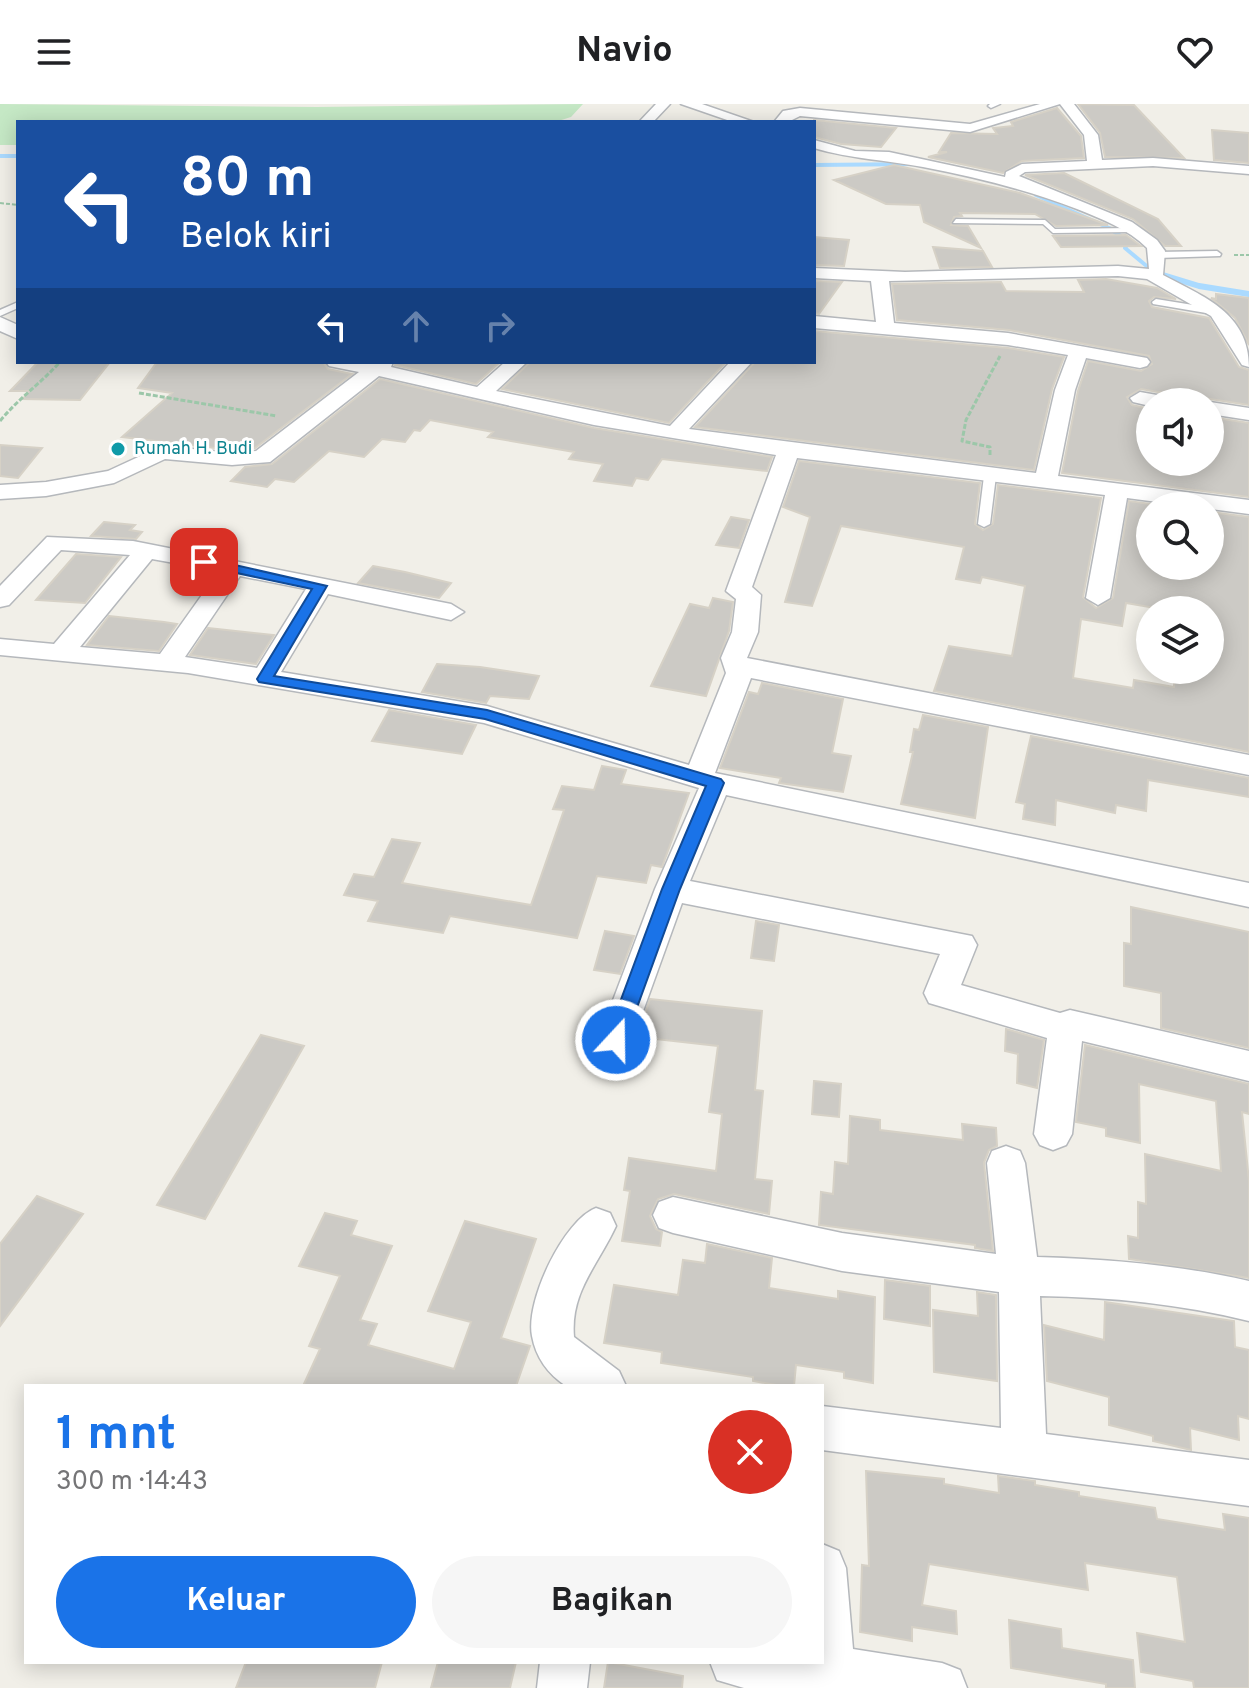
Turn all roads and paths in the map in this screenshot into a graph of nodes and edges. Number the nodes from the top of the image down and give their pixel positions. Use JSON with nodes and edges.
{"nodes":[{"id":1,"x":663,"y":104,"type":"edge"},
{"id":2,"x":688,"y":104,"type":"edge"},
{"id":3,"x":1054,"y":104,"type":"edge"},
{"id":4,"x":1067,"y":104,"type":"edge"},
{"id":5,"x":648,"y":120,"type":"edge"},
{"id":6,"x":740,"y":120,"type":"edge"},
{"id":7,"x":783,"y":120,"type":"edge"},
{"id":8,"x":970,"y":128,"type":"junction"},
{"id":9,"x":816,"y":145,"type":"edge"},
{"id":10,"x":905,"y":150,"type":"dead end"},
{"id":11,"x":869,"y":156,"type":"junction"},
{"id":12,"x":1095,"y":164,"type":"junction"},
{"id":13,"x":1249,"y":170,"type":"edge"},
{"id":14,"x":1014,"y":178,"type":"junction"},
{"id":15,"x":956,"y":221,"type":"dead end"},
{"id":16,"x":1045,"y":222,"type":"junction"},
{"id":17,"x":1068,"y":222,"type":"dead end"},
{"id":18,"x":1128,"y":234,"type":"junction"},
{"id":19,"x":1099,"y":239,"type":"dead end"},
{"id":20,"x":1217,"y":254,"type":"dead end"},
{"id":21,"x":1157,"y":266,"type":"junction"},
{"id":22,"x":816,"y":273,"type":"edge"},
{"id":23,"x":879,"y":275,"type":"junction"},
{"id":24,"x":1156,"y":302,"type":"dead end"},
{"id":25,"x":1218,"y":312,"type":"junction"},
{"id":26,"x":1249,"y":316,"type":"edge"},
{"id":27,"x":816,"y":322,"type":"edge"},
{"id":28,"x":886,"y":330,"type":"junction"},
{"id":29,"x":1075,"y":330,"type":"dead end"},
{"id":30,"x":1008,"y":339,"type":"junction"},
{"id":31,"x":1073,"y":351,"type":"junction"},
{"id":32,"x":1249,"y":361,"type":"edge"},
{"id":33,"x":1140,"y":362,"type":"dead end"},
{"id":34,"x":58,"y":364,"type":"edge"},
{"id":35,"x":358,"y":364,"type":"edge"},
{"id":36,"x":515,"y":364,"type":"edge"},
{"id":37,"x":740,"y":364,"type":"edge"},
{"id":38,"x":381,"y":366,"type":"edge"},
{"id":39,"x":483,"y":392,"type":"junction"},
{"id":40,"x":139,"y":393,"type":"dead end"},
{"id":41,"x":1224,"y":410,"type":"edge"},
{"id":42,"x":1249,"y":414,"type":"edge"},
{"id":43,"x":306,"y":420,"type":"junction"},
{"id":44,"x":0,"y":421,"type":"edge"},
{"id":45,"x":676,"y":432,"type":"junction"},
{"id":46,"x":789,"y":450,"type":"junction"},
{"id":47,"x":990,"y":476,"type":"junction"},
{"id":48,"x":1045,"y":483,"type":"junction"},
{"id":49,"x":1117,"y":489,"type":"junction"},
{"id":50,"x":0,"y":492,"type":"edge"},
{"id":51,"x":1249,"y":507,"type":"edge"},
{"id":52,"x":984,"y":524,"type":"dead end"},
{"id":53,"x":144,"y":553,"type":"junction"},
{"id":54,"x":234,"y":567,"type":"junction"},
{"id":55,"x":320,"y":586,"type":"junction"},
{"id":56,"x":1098,"y":598,"type":"dead end"},
{"id":57,"x":0,"y":600,"type":"edge"},
{"id":58,"x":451,"y":612,"type":"dead end"},
{"id":59,"x":0,"y":647,"type":"edge"},
{"id":60,"x":61,"y":653,"type":"junction"},
{"id":61,"x":167,"y":663,"type":"junction"},
{"id":62,"x":737,"y":667,"type":"junction"},
{"id":63,"x":264,"y":679,"type":"junction"},
{"id":64,"x":1249,"y":765,"type":"edge"},
{"id":65,"x":708,"y":781,"type":"junction"},
{"id":66,"x":671,"y":889,"type":"junction"},
{"id":67,"x":1249,"y":895,"type":"edge"},
{"id":68,"x":1066,"y":1029,"type":"junction"},
{"id":69,"x":616,"y":1040,"type":"dead end"},
{"id":70,"x":1249,"y":1066,"type":"edge"},
{"id":71,"x":1053,"y":1134,"type":"dead end"},
{"id":72,"x":1006,"y":1163,"type":"dead end"},
{"id":73,"x":673,"y":1215,"type":"dead end"},
{"id":74,"x":596,"y":1226,"type":"dead end"},
{"id":75,"x":1019,"y":1276,"type":"junction"},
{"id":76,"x":1249,"y":1301,"type":"edge"},
{"id":77,"x":601,"y":1384,"type":"edge"},
{"id":78,"x":824,"y":1428,"type":"edge"},
{"id":79,"x":1024,"y":1452,"type":"junction"},
{"id":80,"x":1249,"y":1483,"type":"edge"},
{"id":81,"x":824,"y":1594,"type":"edge"},
{"id":82,"x":565,"y":1664,"type":"edge"},
{"id":83,"x":736,"y":1664,"type":"edge"},
{"id":84,"x":757,"y":1664,"type":"edge"},
{"id":85,"x":830,"y":1671,"type":"junction"},
{"id":86,"x":562,"y":1688,"type":"edge"},
{"id":87,"x":731,"y":1688,"type":"edge"},
{"id":88,"x":942,"y":1688,"type":"edge"}],
"edges":[{"from":1,"to":5,"type":"street"},
{"from":2,"to":6,"type":"street"},
{"from":3,"to":8,"type":"street"},
{"from":4,"to":12,"type":"street"},
{"from":7,"to":8,"type":"street"},
{"from":8,"to":14,"type":"street"},
{"from":9,"to":11,"type":"street"},
{"from":10,"to":11,"type":"street"},
{"from":11,"to":14,"type":"street"},
{"from":12,"to":13,"type":"street"},
{"from":12,"to":14,"type":"street"},
{"from":14,"to":18,"type":"street"},
{"from":15,"to":16,"type":"lane"},
{"from":16,"to":17,"type":"lane"},
{"from":16,"to":18,"type":"lane"},
{"from":18,"to":19,"type":"lane"},
{"from":18,"to":21,"type":"street"},
{"from":20,"to":21,"type":"lane"},
{"from":21,"to":23,"type":"street"},
{"from":21,"to":25,"type":"street"},
{"from":22,"to":23,"type":"street"},
{"from":23,"to":28,"type":"street"},
{"from":24,"to":25,"type":"lane"},
{"from":25,"to":26,"type":"street"},
{"from":25,"to":32,"type":"street"},
{"from":27,"to":28,"type":"street"},
{"from":28,"to":30,"type":"street"},
{"from":29,"to":31,"type":"street"},
{"from":30,"to":31,"type":"street"},
{"from":30,"to":47,"type":"path"},
{"from":31,"to":33,"type":"street"},
{"from":31,"to":48,"type":"street"},
{"from":34,"to":44,"type":"path"},
{"from":35,"to":38,"type":"street"},
{"from":36,"to":39,"type":"street"},
{"from":37,"to":45,"type":"street"},
{"from":38,"to":39,"type":"street"},
{"from":38,"to":43,"type":"street"},
{"from":39,"to":45,"type":"street"},
{"from":40,"to":43,"type":"path"},
{"from":41,"to":42,"type":"street"},
{"from":43,"to":50,"type":"street"},
{"from":45,"to":46,"type":"street"},
{"from":46,"to":47,"type":"street"},
{"from":46,"to":62,"type":"street"},
{"from":47,"to":48,"type":"street"},
{"from":47,"to":52,"type":"lane"},
{"from":48,"to":49,"type":"street"},
{"from":49,"to":51,"type":"street"},
{"from":49,"to":56,"type":"street"},
{"from":53,"to":54,"type":"street"},
{"from":53,"to":57,"type":"street"},
{"from":53,"to":60,"type":"street"},
{"from":54,"to":55,"type":"street"},
{"from":54,"to":61,"type":"street"},
{"from":55,"to":58,"type":"street"},
{"from":55,"to":63,"type":"street"},
{"from":59,"to":60,"type":"street"},
{"from":60,"to":61,"type":"street"},
{"from":61,"to":63,"type":"street"},
{"from":62,"to":64,"type":"street"},
{"from":62,"to":65,"type":"street"},
{"from":63,"to":65,"type":"street"},
{"from":65,"to":66,"type":"street"},
{"from":65,"to":67,"type":"street"},
{"from":66,"to":68,"type":"street"},
{"from":66,"to":69,"type":"street"},
{"from":68,"to":70,"type":"street"},
{"from":68,"to":71,"type":"street"},
{"from":72,"to":75,"type":"street"},
{"from":73,"to":75,"type":"street"},
{"from":74,"to":77,"type":"street"},
{"from":75,"to":76,"type":"street"},
{"from":75,"to":79,"type":"street"},
{"from":78,"to":79,"type":"street"},
{"from":79,"to":80,"type":"street"},
{"from":81,"to":85,"type":"street"},
{"from":82,"to":86,"type":"street"},
{"from":83,"to":87,"type":"lane"},
{"from":84,"to":85,"type":"street"},
{"from":85,"to":88,"type":"street"}]}
